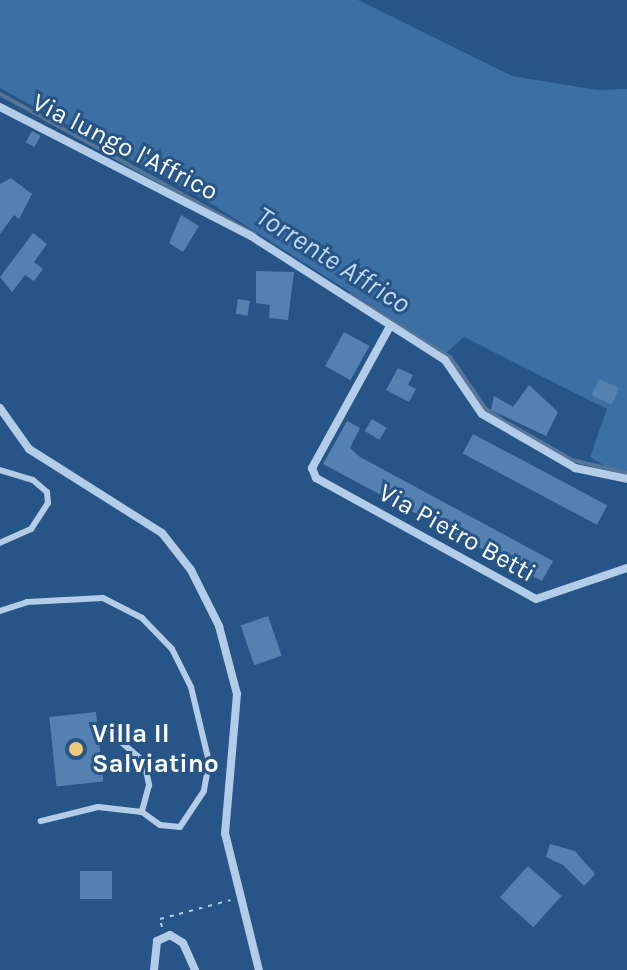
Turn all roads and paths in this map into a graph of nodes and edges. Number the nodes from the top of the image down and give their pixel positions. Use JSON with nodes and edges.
{"nodes":[{"id":1,"x":0,"y":107,"type":"edge"},
{"id":2,"x":389,"y":328,"type":"junction"},
{"id":3,"x":0,"y":408,"type":"edge"},
{"id":4,"x":0,"y":470,"type":"edge"},
{"id":5,"x":627,"y":479,"type":"edge"},
{"id":6,"x":0,"y":543,"type":"edge"},
{"id":7,"x":627,"y":568,"type":"edge"},
{"id":8,"x":0,"y":611,"type":"edge"},
{"id":9,"x":115,"y":737,"type":"dead end"},
{"id":10,"x":142,"y":812,"type":"junction"},
{"id":11,"x":41,"y":821,"type":"dead end"},
{"id":12,"x":240,"y":897,"type":"junction"},
{"id":13,"x":160,"y":919,"type":"dead end"},
{"id":14,"x":154,"y":970,"type":"edge"},
{"id":15,"x":195,"y":970,"type":"edge"},
{"id":16,"x":259,"y":970,"type":"edge"}],
"edges":[{"from":1,"to":2,"type":"street","name":"Via lungo l'Affrico"},
{"from":2,"to":5,"type":"street","name":"Via lungo l'Affrico"},
{"from":2,"to":7,"type":"street","name":"Via Pietro Betti"},
{"from":3,"to":12,"type":"street"},
{"from":4,"to":6,"type":"lane"},
{"from":8,"to":10,"type":"lane"},
{"from":9,"to":10,"type":"lane"},
{"from":10,"to":11,"type":"lane"},
{"from":12,"to":13,"type":"path"},
{"from":12,"to":16,"type":"street"},
{"from":14,"to":15,"type":"street"}]}
